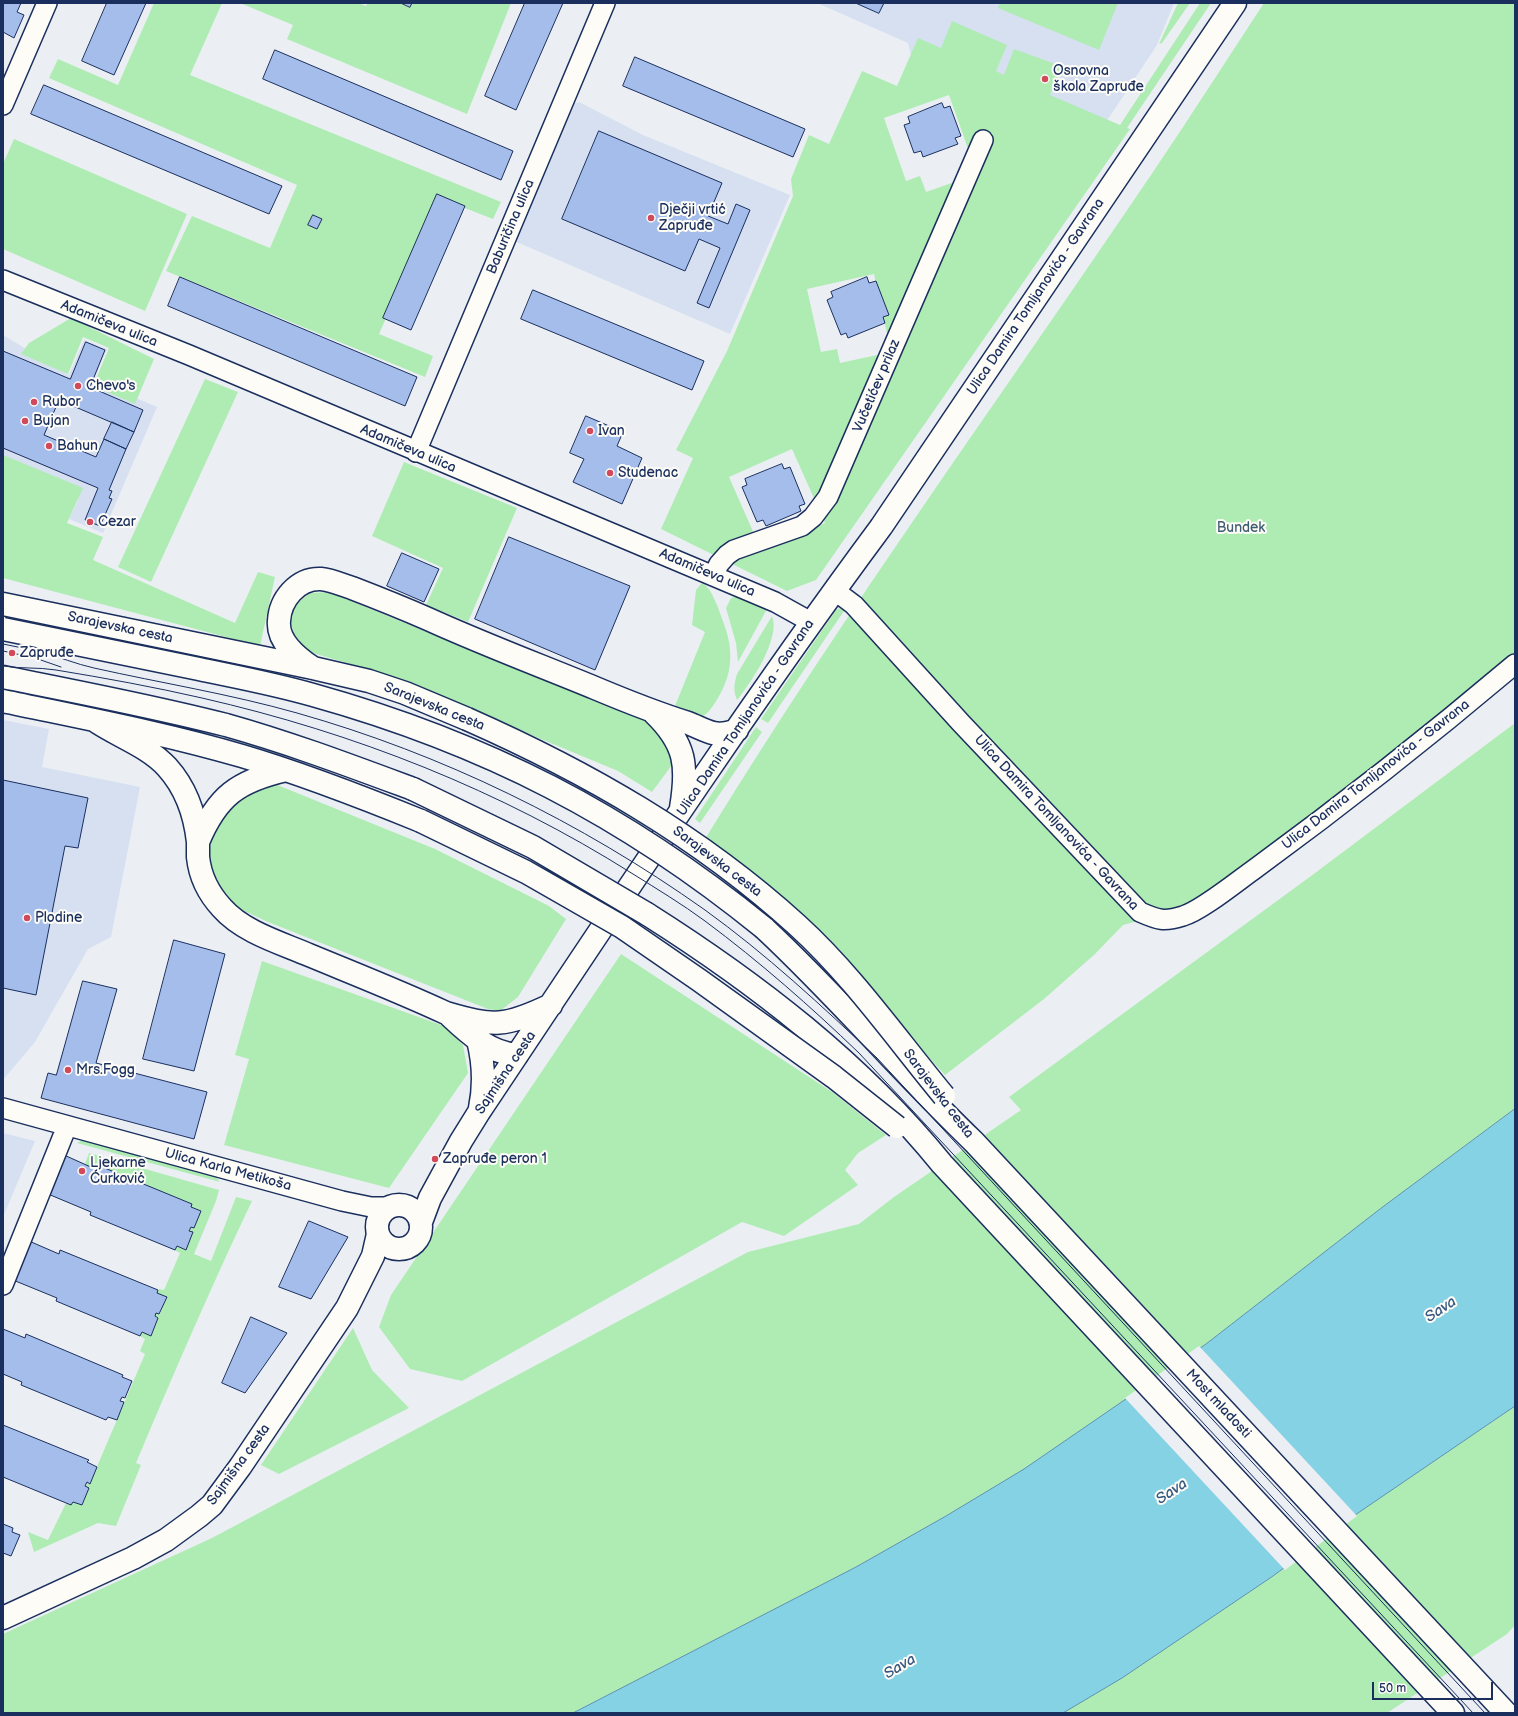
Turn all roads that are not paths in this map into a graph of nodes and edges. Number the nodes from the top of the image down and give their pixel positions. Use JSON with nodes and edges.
{"nodes":[{"id":1,"x":47,"y":3,"type":"edge"},
{"id":2,"x":605,"y":3,"type":"edge"},
{"id":3,"x":1235,"y":3,"type":"edge"},
{"id":4,"x":3,"y":105,"type":"edge"},
{"id":5,"x":983,"y":140,"type":"dead end"},
{"id":6,"x":3,"y":280,"type":"edge"},
{"id":7,"x":416,"y":452,"type":"junction"},
{"id":8,"x":713,"y":576,"type":"junction"},
{"id":9,"x":834,"y":590,"type":"junction"},
{"id":10,"x":3,"y":604,"type":"edge"},
{"id":11,"x":811,"y":622,"type":"junction"},
{"id":12,"x":3,"y":629,"type":"edge"},
{"id":13,"x":1515,"y":664,"type":"edge"},
{"id":14,"x":313,"y":668,"type":"junction"},
{"id":15,"x":3,"y":677,"type":"edge"},
{"id":16,"x":3,"y":701,"type":"edge"},
{"id":17,"x":653,"y":712,"type":"junction"},
{"id":18,"x":94,"y":720,"type":"junction"},
{"id":19,"x":737,"y":730,"type":"junction"},
{"id":20,"x":286,"y":770,"type":"junction"},
{"id":21,"x":679,"y":815,"type":"junction"},
{"id":22,"x":198,"y":842,"type":"junction"},
{"id":23,"x":551,"y":1005,"type":"junction"},
{"id":24,"x":481,"y":1031,"type":"junction"},
{"id":25,"x":517,"y":1055,"type":"junction"},
{"id":26,"x":939,"y":1100,"type":"junction"},
{"id":27,"x":3,"y":1108,"type":"edge"},
{"id":28,"x":479,"y":1112,"type":"junction"},
{"id":29,"x":902,"y":1124,"type":"junction"},
{"id":30,"x":67,"y":1126,"type":"junction"},
{"id":31,"x":461,"y":1141,"type":"junction"},
{"id":32,"x":974,"y":1142,"type":"joint"},
{"id":33,"x":342,"y":1201,"type":"junction"},
{"id":34,"x":393,"y":1206,"type":"junction"},
{"id":35,"x":421,"y":1222,"type":"junction"},
{"id":36,"x":377,"y":1231,"type":"junction"},
{"id":37,"x":408,"y":1247,"type":"junction"},
{"id":38,"x":3,"y":1285,"type":"edge"},
{"id":39,"x":347,"y":1308,"type":"junction"},
{"id":40,"x":3,"y":1618,"type":"edge"},
{"id":41,"x":1503,"y":1710,"type":"edge"},
{"id":42,"x":1453,"y":1713,"type":"edge"}],
"edges":[{"from":1,"to":4,"type":"street"},
{"from":2,"to":7,"type":"street","name":"Baburičina ulica"},
{"from":3,"to":9,"type":"main road","name":"Ulica Damira Tomljanovića - Gavrana"},
{"from":5,"to":8,"type":"street","name":"Vučetićev prilaz"},
{"from":6,"to":7,"type":"street","name":"Adamičeva ulica"},
{"from":7,"to":8,"type":"street","name":"Adamičeva ulica"},
{"from":8,"to":11,"type":"street","name":"Adamičeva ulica"},
{"from":9,"to":11,"type":"main road","name":"Ulica Damira Tomljanovića - Gavrana"},
{"from":9,"to":13,"type":"street","name":"Ulica Damira Tomljanovića - Gavrana"},
{"from":10,"to":14,"type":"main road","name":"Sarajevska cesta"},
{"from":11,"to":19,"type":"main road","name":"Ulica Damira Tomljanovića - Gavrana"},
{"from":12,"to":26,"type":"main road","name":"Sarajevska cesta","bridge":true},
{"from":14,"to":17,"type":"main road"},
{"from":14,"to":26,"type":"main road","name":"Sarajevska cesta","bridge":true},
{"from":15,"to":29,"type":"main road","bridge":true},
{"from":16,"to":18,"type":"main road"},
{"from":17,"to":19,"type":"main road"},
{"from":17,"to":21,"type":"main road"},
{"from":18,"to":20,"type":"main road"},
{"from":18,"to":22,"type":"main road"},
{"from":19,"to":21,"type":"main road","name":"Ulica Damira Tomljanovića - Gavrana"},
{"from":20,"to":22,"type":"main road"},
{"from":20,"to":29,"type":"main road","bridge":true},
{"from":21,"to":23,"type":"main road","name":"Ulica Damira Tomljanovića - Gavrana"},
{"from":22,"to":24,"type":"main road"},
{"from":23,"to":24,"type":"main road"},
{"from":23,"to":25,"type":"main road","name":"Sajmišna cesta"},
{"from":24,"to":25,"type":"main road"},
{"from":24,"to":28,"type":"main road"},
{"from":25,"to":28,"type":"main road","name":"Sajmišna cesta"},
{"from":26,"to":32,"type":"main road","name":"Sarajevska cesta"},
{"from":27,"to":30,"type":"street","name":"Ulica Karla Metikoša"},
{"from":28,"to":31,"type":"main road","name":"Sajmišna cesta"},
{"from":29,"to":42,"type":"main road"},
{"from":30,"to":33,"type":"street","name":"Ulica Karla Metikoša"},
{"from":30,"to":38,"type":"street"},
{"from":31,"to":34,"type":"main road","name":"Sajmišna cesta"},
{"from":31,"to":35,"type":"main road","name":"Sajmišna cesta"},
{"from":32,"to":41,"type":"main road","name":"Most mladosti"},
{"from":33,"to":34,"type":"street","name":"Ulica Karla Metikoša"},
{"from":33,"to":36,"type":"street","name":"Ulica Karla Metikoša"},
{"from":34,"to":35,"type":"main road"},
{"from":34,"to":36,"type":"main road"},
{"from":35,"to":37,"type":"main road"},
{"from":36,"to":37,"type":"main road"},
{"from":36,"to":39,"type":"main road","name":"Sajmišna cesta"},
{"from":37,"to":39,"type":"main road","name":"Sajmišna cesta"},
{"from":39,"to":40,"type":"main road","name":"Sajmišna cesta"}]}
